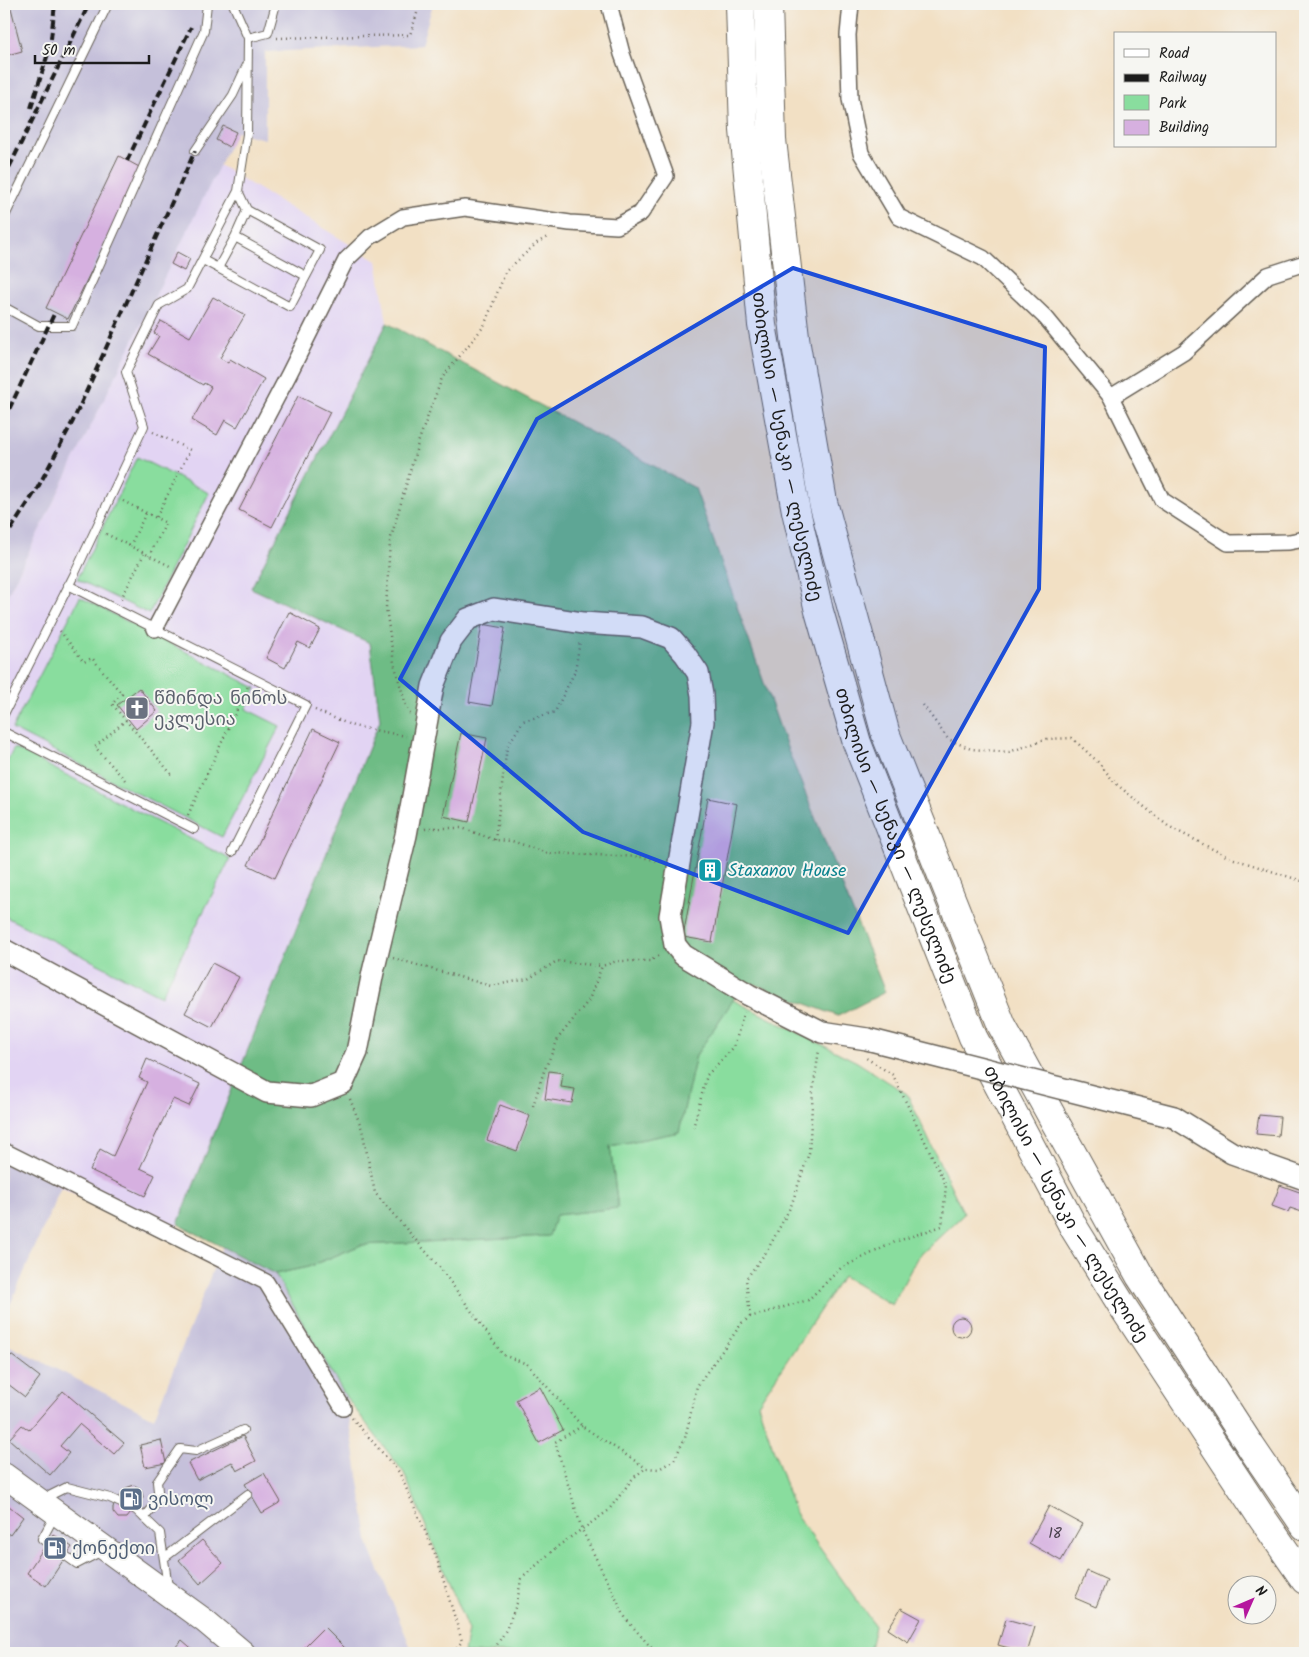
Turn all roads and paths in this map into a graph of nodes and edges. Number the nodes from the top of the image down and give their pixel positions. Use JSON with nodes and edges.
{"nodes":[{"id":1,"x":108,"y":4,"type":"edge"},
{"id":2,"x":207,"y":4,"type":"edge"},
{"id":3,"x":233,"y":4,"type":"edge"},
{"id":4,"x":276,"y":4,"type":"edge"},
{"id":5,"x":420,"y":4,"type":"edge"},
{"id":6,"x":609,"y":4,"type":"edge"},
{"id":7,"x":740,"y":4,"type":"edge"},
{"id":8,"x":768,"y":4,"type":"edge"},
{"id":9,"x":851,"y":4,"type":"edge"},
{"id":10,"x":268,"y":32,"type":"junction"},
{"id":11,"x":248,"y":38,"type":"junction"},
{"id":12,"x":248,"y":63,"type":"junction"},
{"id":13,"x":195,"y":151,"type":"dead end"},
{"id":14,"x":238,"y":191,"type":"junction"},
{"id":15,"x":248,"y":210,"type":"junction"},
{"id":16,"x":4,"y":218,"type":"edge"},
{"id":17,"x":570,"y":223,"type":"junction"},
{"id":18,"x":235,"y":237,"type":"junction"},
{"id":19,"x":203,"y":260,"type":"junction"},
{"id":20,"x":1305,"y":263,"type":"edge"},
{"id":21,"x":218,"y":268,"type":"junction"},
{"id":22,"x":306,"y":276,"type":"junction"},
{"id":23,"x":4,"y":307,"type":"edge"},
{"id":24,"x":1111,"y":397,"type":"junction"},
{"id":25,"x":144,"y":426,"type":"junction"},
{"id":26,"x":123,"y":501,"type":"dead end"},
{"id":27,"x":146,"y":513,"type":"junction"},
{"id":28,"x":156,"y":518,"type":"junction"},
{"id":29,"x":106,"y":534,"type":"dead end"},
{"id":30,"x":1305,"y":538,"type":"edge"},
{"id":31,"x":130,"y":546,"type":"junction"},
{"id":32,"x":144,"y":554,"type":"junction"},
{"id":33,"x":149,"y":556,"type":"junction"},
{"id":34,"x":185,"y":574,"type":"junction"},
{"id":35,"x":68,"y":585,"type":"junction"},
{"id":36,"x":116,"y":610,"type":"junction"},
{"id":37,"x":583,"y":623,"type":"junction"},
{"id":38,"x":155,"y":630,"type":"junction"},
{"id":39,"x":60,"y":631,"type":"dead end"},
{"id":40,"x":252,"y":678,"type":"junction"},
{"id":41,"x":306,"y":705,"type":"junction"},
{"id":42,"x":923,"y":705,"type":"dead end"},
{"id":43,"x":4,"y":714,"type":"edge"},
{"id":44,"x":126,"y":720,"type":"junction"},
{"id":45,"x":4,"y":732,"type":"edge"},
{"id":46,"x":424,"y":739,"type":"junction"},
{"id":47,"x":173,"y":776,"type":"dead end"},
{"id":48,"x":134,"y":799,"type":"junction"},
{"id":49,"x":183,"y":824,"type":"junction"},
{"id":50,"x":194,"y":830,"type":"dead end"},
{"id":51,"x":406,"y":835,"type":"junction"},
{"id":52,"x":495,"y":840,"type":"junction"},
{"id":53,"x":232,"y":852,"type":"dead end"},
{"id":54,"x":678,"y":866,"type":"junction"},
{"id":55,"x":1305,"y":882,"type":"edge"},
{"id":56,"x":675,"y":946,"type":"junction"},
{"id":57,"x":4,"y":950,"type":"edge"},
{"id":58,"x":377,"y":954,"type":"junction"},
{"id":59,"x":602,"y":966,"type":"junction"},
{"id":60,"x":749,"y":995,"type":"junction"},
{"id":61,"x":822,"y":1032,"type":"junction"},
{"id":62,"x":865,"y":1047,"type":"junction"},
{"id":63,"x":343,"y":1084,"type":"junction"},
{"id":64,"x":533,"y":1106,"type":"dead end"},
{"id":65,"x":693,"y":1128,"type":"dead end"},
{"id":66,"x":4,"y":1151,"type":"edge"},
{"id":67,"x":1305,"y":1178,"type":"edge"},
{"id":68,"x":750,"y":1317,"type":"junction"},
{"id":69,"x":343,"y":1408,"type":"joint"},
{"id":70,"x":582,"y":1426,"type":"junction"},
{"id":71,"x":243,"y":1430,"type":"dead end"},
{"id":72,"x":646,"y":1468,"type":"junction"},
{"id":73,"x":4,"y":1475,"type":"edge"},
{"id":74,"x":248,"y":1494,"type":"dead end"},
{"id":75,"x":48,"y":1507,"type":"junction"},
{"id":76,"x":144,"y":1518,"type":"junction"},
{"id":77,"x":1305,"y":1526,"type":"edge"},
{"id":78,"x":582,"y":1530,"type":"junction"},
{"id":79,"x":164,"y":1558,"type":"junction"},
{"id":80,"x":1305,"y":1580,"type":"edge"},
{"id":81,"x":169,"y":1594,"type":"junction"},
{"id":82,"x":242,"y":1653,"type":"edge"},
{"id":83,"x":454,"y":1653,"type":"edge"},
{"id":84,"x":492,"y":1653,"type":"edge"},
{"id":85,"x":656,"y":1653,"type":"edge"}],
"edges":[{"from":1,"to":16,"type":"lane"},
{"from":2,"to":23,"type":"lane"},
{"from":3,"to":11,"type":"lane"},
{"from":4,"to":10,"type":"lane"},
{"from":5,"to":10,"type":"path"},
{"from":6,"to":17,"type":"street"},
{"from":7,"to":80,"type":"highway","name":"თბილისი — სენაკი — ლესელიძე"},
{"from":8,"to":77,"type":"highway","name":"თბილისი — სენაკი — ლესელიძე"},
{"from":9,"to":24,"type":"street"},
{"from":10,"to":11,"type":"lane"},
{"from":11,"to":12,"type":"lane"},
{"from":12,"to":13,"type":"lane"},
{"from":12,"to":14,"type":"lane"},
{"from":14,"to":15,"type":"lane"},
{"from":14,"to":19,"type":"lane"},
{"from":15,"to":18,"type":"lane"},
{"from":15,"to":22,"type":"lane"},
{"from":17,"to":34,"type":"street"},
{"from":17,"to":46,"type":"path"},
{"from":18,"to":21,"type":"lane"},
{"from":18,"to":22,"type":"lane"},
{"from":19,"to":21,"type":"lane"},
{"from":19,"to":25,"type":"lane"},
{"from":20,"to":24,"type":"street"},
{"from":21,"to":22,"type":"lane"},
{"from":24,"to":30,"type":"street"},
{"from":25,"to":28,"type":"path"},
{"from":25,"to":35,"type":"lane"},
{"from":26,"to":27,"type":"path"},
{"from":27,"to":28,"type":"path"},
{"from":27,"to":31,"type":"path"},
{"from":28,"to":33,"type":"path"},
{"from":29,"to":31,"type":"path"},
{"from":31,"to":32,"type":"path"},
{"from":32,"to":33,"type":"path"},
{"from":32,"to":36,"type":"path"},
{"from":33,"to":34,"type":"path"},
{"from":34,"to":38,"type":"street"},
{"from":35,"to":36,"type":"lane"},
{"from":35,"to":43,"type":"lane"},
{"from":36,"to":38,"type":"lane"},
{"from":37,"to":46,"type":"street"},
{"from":37,"to":52,"type":"path"},
{"from":37,"to":54,"type":"street"},
{"from":38,"to":40,"type":"lane"},
{"from":39,"to":44,"type":"path"},
{"from":40,"to":41,"type":"lane"},
{"from":40,"to":49,"type":"path"},
{"from":41,"to":46,"type":"path"},
{"from":41,"to":53,"type":"lane"},
{"from":42,"to":55,"type":"path"},
{"from":44,"to":47,"type":"path"},
{"from":44,"to":48,"type":"path"},
{"from":45,"to":48,"type":"lane"},
{"from":46,"to":51,"type":"street"},
{"from":48,"to":49,"type":"lane"},
{"from":49,"to":50,"type":"lane"},
{"from":51,"to":52,"type":"path"},
{"from":51,"to":58,"type":"street"},
{"from":52,"to":54,"type":"path"},
{"from":54,"to":56,"type":"street"},
{"from":56,"to":59,"type":"path"},
{"from":56,"to":60,"type":"street"},
{"from":57,"to":63,"type":"street"},
{"from":58,"to":59,"type":"path"},
{"from":58,"to":63,"type":"street"},
{"from":59,"to":64,"type":"path"},
{"from":60,"to":61,"type":"street"},
{"from":60,"to":65,"type":"path"},
{"from":61,"to":62,"type":"street"},
{"from":61,"to":68,"type":"path"},
{"from":62,"to":67,"type":"street","bridge":true},
{"from":62,"to":68,"type":"path"},
{"from":63,"to":70,"type":"path"},
{"from":66,"to":69,"type":"street"},
{"from":68,"to":72,"type":"path"},
{"from":69,"to":83,"type":"path"},
{"from":70,"to":72,"type":"path"},
{"from":70,"to":78,"type":"path"},
{"from":71,"to":76,"type":"lane"},
{"from":72,"to":78,"type":"path"},
{"from":73,"to":75,"type":"main road"},
{"from":74,"to":79,"type":"lane"},
{"from":75,"to":76,"type":"lane"},
{"from":75,"to":81,"type":"main road"},
{"from":76,"to":79,"type":"lane"},
{"from":78,"to":84,"type":"path"},
{"from":78,"to":85,"type":"path"},
{"from":79,"to":81,"type":"lane"},
{"from":81,"to":82,"type":"main road"}]}
